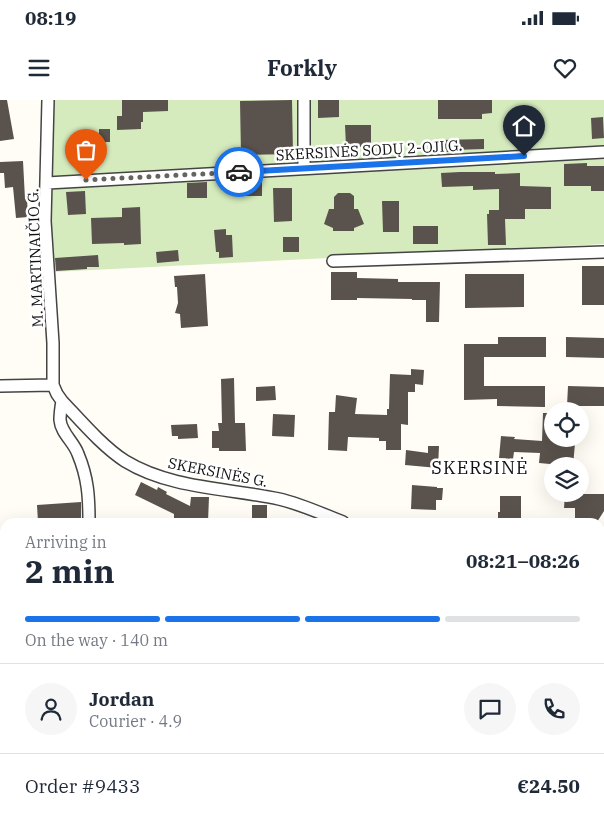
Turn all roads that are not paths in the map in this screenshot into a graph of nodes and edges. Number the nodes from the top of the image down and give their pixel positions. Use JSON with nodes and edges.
{"nodes":[{"id":1,"x":48,"y":100,"type":"edge"},
{"id":2,"x":304,"y":100,"type":"edge"},
{"id":3,"x":604,"y":152,"type":"edge"},
{"id":4,"x":304,"y":168,"type":"junction"},
{"id":5,"x":47,"y":183,"type":"junction"},
{"id":6,"x":604,"y":252,"type":"edge"},
{"id":7,"x":332,"y":261,"type":"dead end"},
{"id":8,"x":53,"y":385,"type":"junction"},
{"id":9,"x":0,"y":386,"type":"edge"},
{"id":10,"x":62,"y":401,"type":"junction"},
{"id":11,"x":88,"y":518,"type":"edge"},
{"id":12,"x":333,"y":518,"type":"edge"}],
"edges":[{"from":1,"to":5,"type":"street","name":"M. MARTINAIČIO G."},
{"from":2,"to":4,"type":"street"},
{"from":3,"to":4,"type":"street","name":"SKERSINĖS SODŲ 2-OJI G."},
{"from":4,"to":5,"type":"street","name":"SKERSINĖS SODŲ 2-OJI G."},
{"from":5,"to":8,"type":"street","name":"M. MARTINAIČIO G."},
{"from":6,"to":7,"type":"street"},
{"from":8,"to":9,"type":"street"},
{"from":8,"to":10,"type":"street","name":"SKERSINĖS G."},
{"from":10,"to":11,"type":"street"},
{"from":10,"to":12,"type":"street","name":"SKERSINĖS G."}]}
